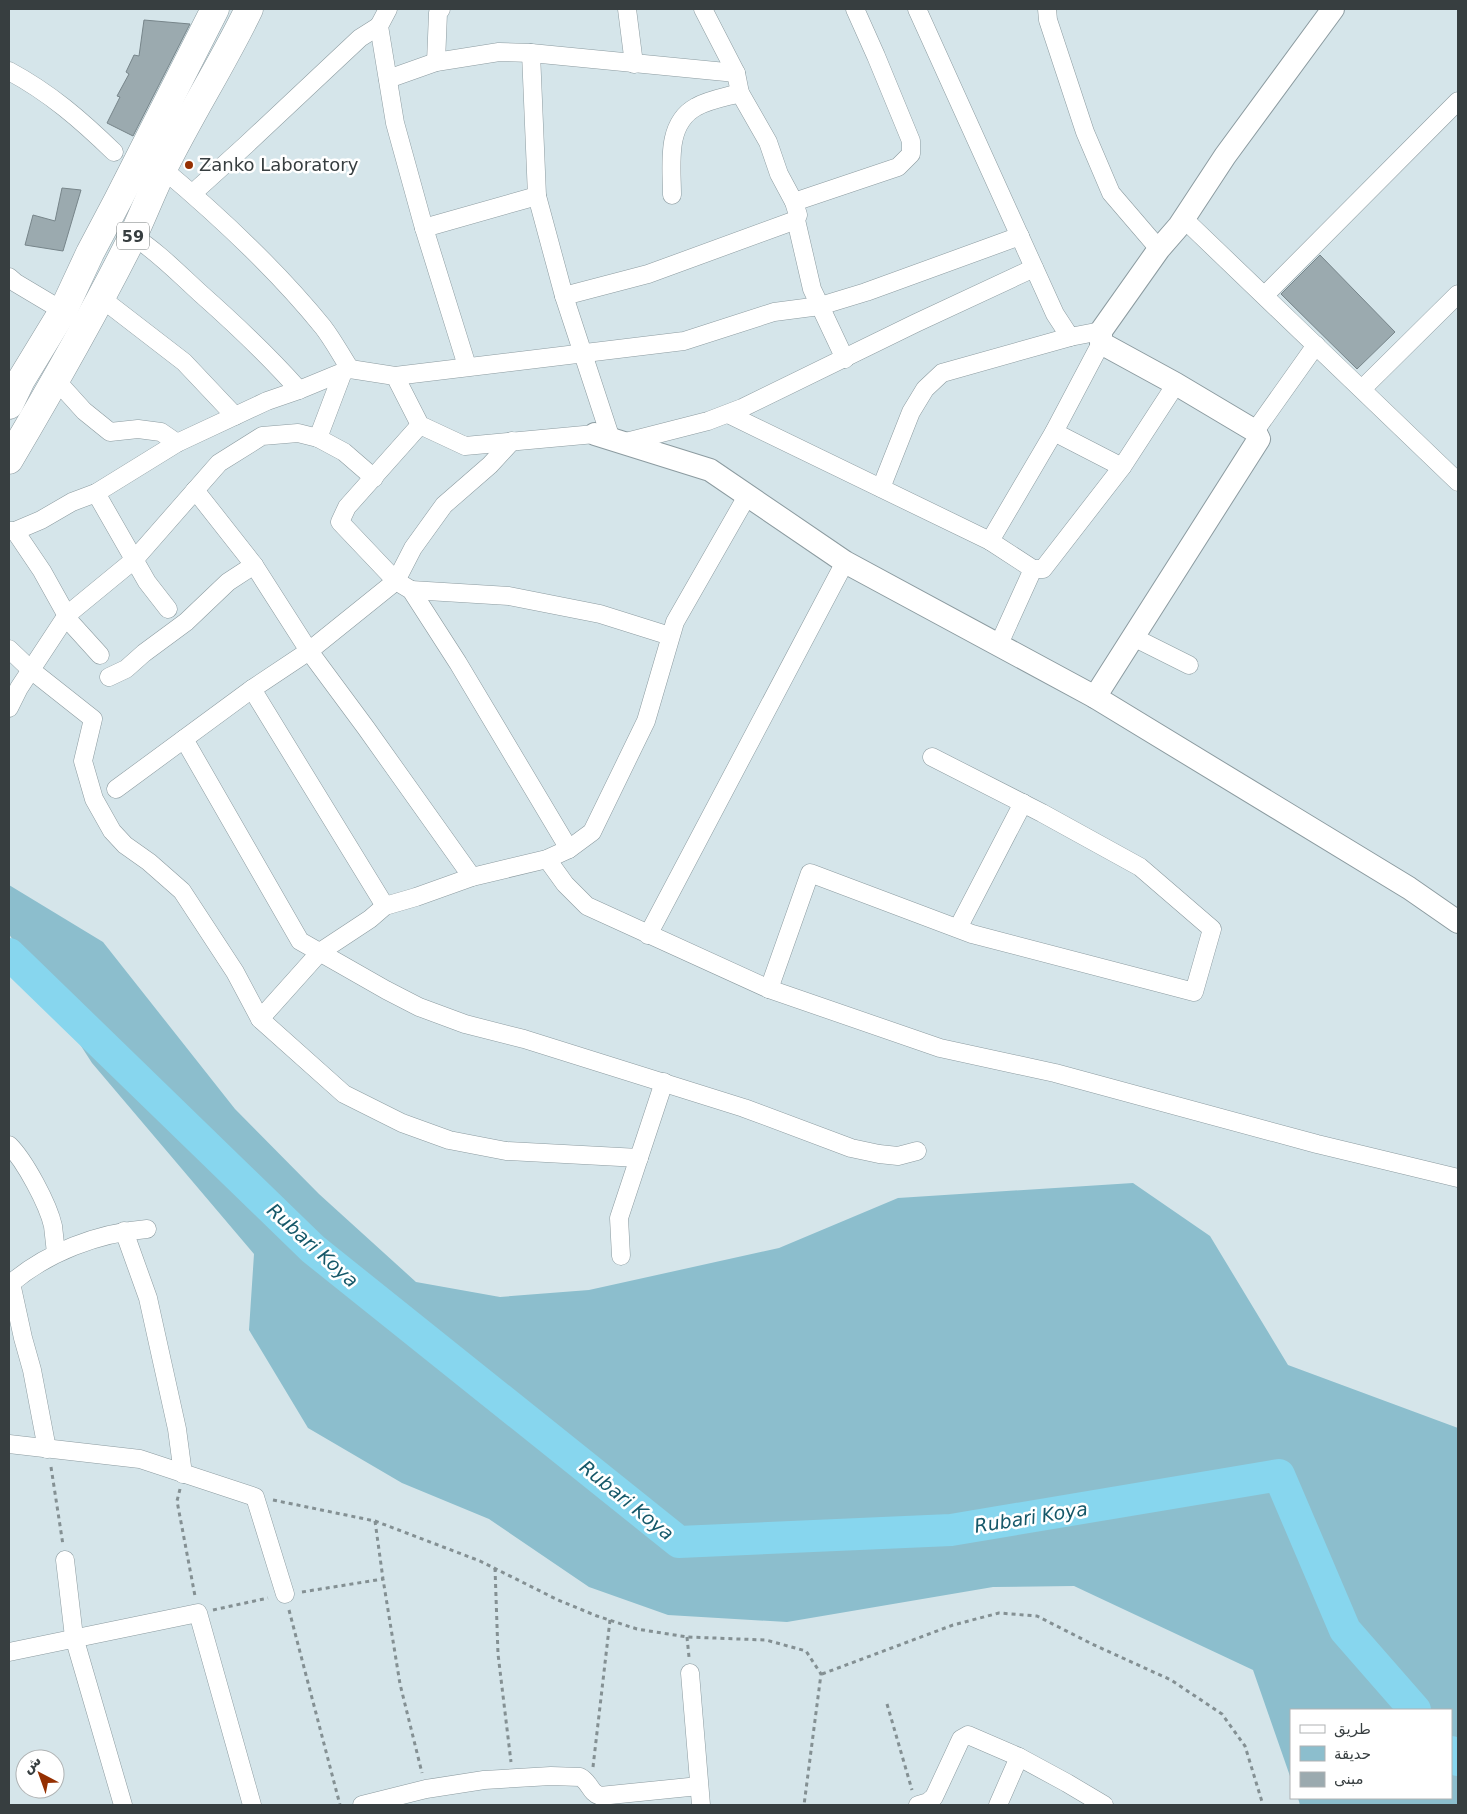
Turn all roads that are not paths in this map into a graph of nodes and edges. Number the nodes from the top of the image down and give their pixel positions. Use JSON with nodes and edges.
{"nodes":[{"id":1,"x":214,"y":9,"type":"edge"},
{"id":2,"x":249,"y":9,"type":"edge"},
{"id":3,"x":388,"y":9,"type":"edge"},
{"id":4,"x":441,"y":9,"type":"edge"},
{"id":5,"x":627,"y":9,"type":"edge"},
{"id":6,"x":703,"y":9,"type":"edge"},
{"id":7,"x":855,"y":9,"type":"edge"},
{"id":8,"x":917,"y":9,"type":"edge"},
{"id":9,"x":1047,"y":9,"type":"edge"},
{"id":10,"x":1333,"y":9,"type":"edge"},
{"id":11,"x":379,"y":26,"type":"junction"},
{"id":12,"x":531,"y":53,"type":"junction"},
{"id":13,"x":436,"y":62,"type":"junction"},
{"id":14,"x":634,"y":64,"type":"junction"},
{"id":15,"x":9,"y":71,"type":"edge"},
{"id":16,"x":736,"y":73,"type":"junction"},
{"id":17,"x":388,"y":79,"type":"junction"},
{"id":18,"x":740,"y":93,"type":"junction"},
{"id":19,"x":1458,"y":101,"type":"edge"},
{"id":20,"x":114,"y":152,"type":"dead end"},
{"id":21,"x":163,"y":169,"type":"junction"},
{"id":22,"x":193,"y":193,"type":"junction"},
{"id":23,"x":672,"y":195,"type":"dead end"},
{"id":24,"x":537,"y":196,"type":"junction"},
{"id":25,"x":795,"y":211,"type":"junction"},
{"id":26,"x":1184,"y":219,"type":"junction"},
{"id":27,"x":424,"y":228,"type":"junction"},
{"id":28,"x":133,"y":236,"type":"junction"},
{"id":29,"x":1020,"y":236,"type":"junction"},
{"id":30,"x":1159,"y":249,"type":"junction"},
{"id":31,"x":1034,"y":268,"type":"junction"},
{"id":32,"x":9,"y":277,"type":"edge"},
{"id":33,"x":1265,"y":295,"type":"junction"},
{"id":34,"x":564,"y":296,"type":"junction"},
{"id":35,"x":101,"y":298,"type":"junction"},
{"id":36,"x":1456,"y":301,"type":"edge"},
{"id":37,"x":820,"y":306,"type":"junction"},
{"id":38,"x":63,"y":311,"type":"junction"},
{"id":39,"x":1101,"y":337,"type":"junction"},
{"id":40,"x":1070,"y":338,"type":"junction"},
{"id":41,"x":1316,"y":344,"type":"junction"},
{"id":42,"x":582,"y":354,"type":"junction"},
{"id":43,"x":845,"y":359,"type":"junction"},
{"id":44,"x":467,"y":366,"type":"junction"},
{"id":45,"x":347,"y":371,"type":"junction"},
{"id":46,"x":15,"y":374,"type":"edge"},
{"id":47,"x":396,"y":376,"type":"junction"},
{"id":48,"x":56,"y":380,"type":"junction"},
{"id":49,"x":1176,"y":384,"type":"junction"},
{"id":50,"x":1362,"y":389,"type":"junction"},
{"id":51,"x":299,"y":390,"type":"junction"},
{"id":52,"x":9,"y":405,"type":"edge"},
{"id":53,"x":728,"y":414,"type":"junction"},
{"id":54,"x":236,"y":416,"type":"junction"},
{"id":55,"x":420,"y":425,"type":"junction"},
{"id":56,"x":1256,"y":431,"type":"junction"},
{"id":57,"x":1054,"y":432,"type":"junction"},
{"id":58,"x":318,"y":438,"type":"junction"},
{"id":59,"x":609,"y":439,"type":"junction"},
{"id":60,"x":512,"y":441,"type":"junction"},
{"id":61,"x":177,"y":443,"type":"junction"},
{"id":62,"x":9,"y":460,"type":"edge"},
{"id":63,"x":1122,"y":467,"type":"junction"},
{"id":64,"x":374,"y":478,"type":"junction"},
{"id":65,"x":1458,"y":482,"type":"edge"},
{"id":66,"x":881,"y":488,"type":"junction"},
{"id":67,"x":195,"y":490,"type":"junction"},
{"id":68,"x":96,"y":493,"type":"junction"},
{"id":69,"x":747,"y":496,"type":"junction"},
{"id":70,"x":12,"y":531,"type":"edge"},
{"id":71,"x":990,"y":541,"type":"junction"},
{"id":72,"x":134,"y":560,"type":"junction"},
{"id":73,"x":845,"y":562,"type":"junction"},
{"id":74,"x":254,"y":565,"type":"junction"},
{"id":75,"x":1034,"y":569,"type":"junction"},
{"id":76,"x":403,"y":586,"type":"junction"},
{"id":77,"x":168,"y":609,"type":"dead end"},
{"id":78,"x":67,"y":615,"type":"junction"},
{"id":79,"x":670,"y":636,"type":"junction"},
{"id":80,"x":1133,"y":637,"type":"junction"},
{"id":81,"x":999,"y":644,"type":"junction"},
{"id":82,"x":9,"y":649,"type":"edge"},
{"id":83,"x":309,"y":651,"type":"junction"},
{"id":84,"x":100,"y":656,"type":"dead end"},
{"id":85,"x":1189,"y":665,"type":"dead end"},
{"id":86,"x":31,"y":670,"type":"junction"},
{"id":87,"x":109,"y":677,"type":"dead end"},
{"id":88,"x":252,"y":689,"type":"junction"},
{"id":89,"x":1095,"y":697,"type":"junction"},
{"id":90,"x":9,"y":708,"type":"edge"},
{"id":91,"x":184,"y":739,"type":"junction"},
{"id":92,"x":932,"y":757,"type":"dead end"},
{"id":93,"x":116,"y":789,"type":"dead end"},
{"id":94,"x":1023,"y":803,"type":"junction"},
{"id":95,"x":568,"y":849,"type":"junction"},
{"id":96,"x":547,"y":859,"type":"junction"},
{"id":97,"x":472,"y":877,"type":"junction"},
{"id":98,"x":385,"y":906,"type":"junction"},
{"id":99,"x":1458,"y":922,"type":"edge"},
{"id":100,"x":958,"y":928,"type":"junction"},
{"id":101,"x":648,"y":935,"type":"junction"},
{"id":102,"x":320,"y":952,"type":"junction"},
{"id":103,"x":769,"y":989,"type":"junction"},
{"id":104,"x":260,"y":1019,"type":"junction"},
{"id":105,"x":664,"y":1082,"type":"junction"},
{"id":106,"x":9,"y":1145,"type":"edge"},
{"id":107,"x":917,"y":1151,"type":"dead end"},
{"id":108,"x":639,"y":1158,"type":"junction"},
{"id":109,"x":1458,"y":1178,"type":"edge"},
{"id":110,"x":148,"y":1229,"type":"dead end"},
{"id":111,"x":124,"y":1231,"type":"junction"},
{"id":112,"x":56,"y":1253,"type":"junction"},
{"id":113,"x":621,"y":1256,"type":"dead end"},
{"id":114,"x":10,"y":1284,"type":"edge"},
{"id":115,"x":9,"y":1444,"type":"edge"},
{"id":116,"x":48,"y":1449,"type":"junction"},
{"id":117,"x":183,"y":1474,"type":"junction"},
{"id":118,"x":65,"y":1560,"type":"road end"},
{"id":119,"x":285,"y":1594,"type":"road end"},
{"id":120,"x":74,"y":1638,"type":"junction"},
{"id":121,"x":9,"y":1652,"type":"edge"},
{"id":122,"x":690,"y":1673,"type":"dead end"},
{"id":123,"x":1019,"y":1757,"type":"junction"},
{"id":124,"x":699,"y":1786,"type":"junction"},
{"id":125,"x":916,"y":1801,"type":"edge"},
{"id":126,"x":123,"y":1805,"type":"edge"},
{"id":127,"x":252,"y":1805,"type":"edge"},
{"id":128,"x":362,"y":1805,"type":"edge"},
{"id":129,"x":700,"y":1805,"type":"edge"},
{"id":130,"x":998,"y":1805,"type":"edge"},
{"id":131,"x":1104,"y":1805,"type":"edge"}],
"edges":[{"from":1,"to":38,"type":"main road","number":"59"},
{"from":2,"to":21,"type":"main road","number":"59"},
{"from":3,"to":11,"type":"street"},
{"from":4,"to":13,"type":"street"},
{"from":5,"to":14,"type":"street"},
{"from":6,"to":16,"type":"street"},
{"from":7,"to":25,"type":"street"},
{"from":8,"to":29,"type":"street"},
{"from":9,"to":30,"type":"street"},
{"from":10,"to":26,"type":"street"},
{"from":11,"to":17,"type":"street"},
{"from":11,"to":22,"type":"street"},
{"from":12,"to":13,"type":"street"},
{"from":12,"to":14,"type":"street"},
{"from":12,"to":24,"type":"street"},
{"from":13,"to":17,"type":"street"},
{"from":14,"to":16,"type":"street"},
{"from":15,"to":20,"type":"street"},
{"from":16,"to":18,"type":"street"},
{"from":17,"to":27,"type":"street"},
{"from":18,"to":23,"type":"street"},
{"from":18,"to":25,"type":"street"},
{"from":19,"to":33,"type":"street"},
{"from":21,"to":22,"type":"street"},
{"from":21,"to":28,"type":"main road","number":"59"},
{"from":22,"to":45,"type":"street"},
{"from":24,"to":27,"type":"street"},
{"from":24,"to":34,"type":"street"},
{"from":25,"to":34,"type":"street"},
{"from":25,"to":37,"type":"street"},
{"from":26,"to":30,"type":"street"},
{"from":26,"to":33,"type":"street"},
{"from":27,"to":44,"type":"street"},
{"from":28,"to":35,"type":"main road","number":"59"},
{"from":28,"to":51,"type":"street"},
{"from":29,"to":31,"type":"street"},
{"from":29,"to":37,"type":"street"},
{"from":30,"to":39,"type":"street"},
{"from":31,"to":40,"type":"street"},
{"from":31,"to":43,"type":"street"},
{"from":32,"to":38,"type":"street"},
{"from":33,"to":41,"type":"street"},
{"from":34,"to":42,"type":"street"},
{"from":35,"to":48,"type":"main road","number":"59"},
{"from":35,"to":54,"type":"street"},
{"from":36,"to":50,"type":"street"},
{"from":37,"to":42,"type":"street"},
{"from":37,"to":43,"type":"street"},
{"from":38,"to":46,"type":"main road","number":"59"},
{"from":39,"to":40,"type":"street"},
{"from":39,"to":49,"type":"street"},
{"from":39,"to":57,"type":"street"},
{"from":40,"to":66,"type":"street"},
{"from":41,"to":50,"type":"street"},
{"from":41,"to":56,"type":"street"},
{"from":42,"to":44,"type":"street"},
{"from":42,"to":59,"type":"street"},
{"from":43,"to":53,"type":"street"},
{"from":44,"to":47,"type":"street"},
{"from":45,"to":47,"type":"street"},
{"from":45,"to":51,"type":"street"},
{"from":45,"to":58,"type":"street"},
{"from":46,"to":52,"type":"main road","number":"59"},
{"from":47,"to":55,"type":"street"},
{"from":48,"to":61,"type":"street"},
{"from":48,"to":62,"type":"main road","number":"59"},
{"from":49,"to":56,"type":"street"},
{"from":49,"to":63,"type":"street"},
{"from":50,"to":65,"type":"street"},
{"from":51,"to":54,"type":"street"},
{"from":53,"to":59,"type":"street"},
{"from":53,"to":66,"type":"street"},
{"from":54,"to":61,"type":"street"},
{"from":55,"to":60,"type":"street"},
{"from":55,"to":64,"type":"street"},
{"from":56,"to":80,"type":"street"},
{"from":57,"to":63,"type":"street"},
{"from":57,"to":71,"type":"street"},
{"from":58,"to":64,"type":"street"},
{"from":58,"to":67,"type":"street"},
{"from":59,"to":60,"type":"street"},
{"from":59,"to":69,"type":"street"},
{"from":60,"to":76,"type":"street"},
{"from":61,"to":68,"type":"street"},
{"from":63,"to":75,"type":"street"},
{"from":64,"to":76,"type":"street"},
{"from":66,"to":71,"type":"street"},
{"from":67,"to":72,"type":"street"},
{"from":67,"to":74,"type":"street"},
{"from":68,"to":70,"type":"street"},
{"from":68,"to":72,"type":"street"},
{"from":69,"to":73,"type":"street"},
{"from":69,"to":79,"type":"street"},
{"from":70,"to":78,"type":"street"},
{"from":71,"to":75,"type":"street"},
{"from":72,"to":77,"type":"street"},
{"from":72,"to":78,"type":"street"},
{"from":73,"to":81,"type":"street"},
{"from":73,"to":101,"type":"street"},
{"from":74,"to":83,"type":"street"},
{"from":74,"to":87,"type":"street"},
{"from":75,"to":81,"type":"street"},
{"from":76,"to":79,"type":"street"},
{"from":76,"to":83,"type":"street"},
{"from":76,"to":95,"type":"street"},
{"from":78,"to":84,"type":"street"},
{"from":78,"to":86,"type":"street"},
{"from":79,"to":95,"type":"street"},
{"from":80,"to":85,"type":"street"},
{"from":80,"to":89,"type":"street"},
{"from":81,"to":89,"type":"street"},
{"from":82,"to":86,"type":"street"},
{"from":83,"to":88,"type":"street"},
{"from":83,"to":97,"type":"street"},
{"from":86,"to":90,"type":"street"},
{"from":86,"to":104,"type":"street"},
{"from":88,"to":91,"type":"street"},
{"from":88,"to":98,"type":"street"},
{"from":89,"to":99,"type":"street"},
{"from":91,"to":93,"type":"street"},
{"from":91,"to":102,"type":"street"},
{"from":92,"to":94,"type":"street"},
{"from":94,"to":100,"type":"street"},
{"from":94,"to":100,"type":"street"},
{"from":95,"to":96,"type":"street"},
{"from":96,"to":97,"type":"street"},
{"from":96,"to":101,"type":"street"},
{"from":97,"to":98,"type":"street"},
{"from":98,"to":102,"type":"street"},
{"from":100,"to":103,"type":"street"},
{"from":101,"to":103,"type":"street"},
{"from":102,"to":104,"type":"street"},
{"from":102,"to":105,"type":"street"},
{"from":103,"to":109,"type":"street"},
{"from":104,"to":108,"type":"street"},
{"from":105,"to":107,"type":"street"},
{"from":105,"to":108,"type":"street"},
{"from":106,"to":112,"type":"street"},
{"from":108,"to":113,"type":"street"},
{"from":110,"to":111,"type":"street"},
{"from":111,"to":112,"type":"street"},
{"from":111,"to":117,"type":"street"},
{"from":112,"to":114,"type":"street"},
{"from":114,"to":116,"type":"street"},
{"from":115,"to":116,"type":"street"},
{"from":116,"to":117,"type":"street"},
{"from":117,"to":119,"type":"street"},
{"from":118,"to":120,"type":"street"},
{"from":120,"to":121,"type":"street"},
{"from":120,"to":126,"type":"street"},
{"from":120,"to":127,"type":"street"},
{"from":122,"to":124,"type":"street"},
{"from":123,"to":125,"type":"street"},
{"from":123,"to":130,"type":"street"},
{"from":123,"to":131,"type":"street"},
{"from":124,"to":128,"type":"street"},
{"from":124,"to":129,"type":"street"}]}
